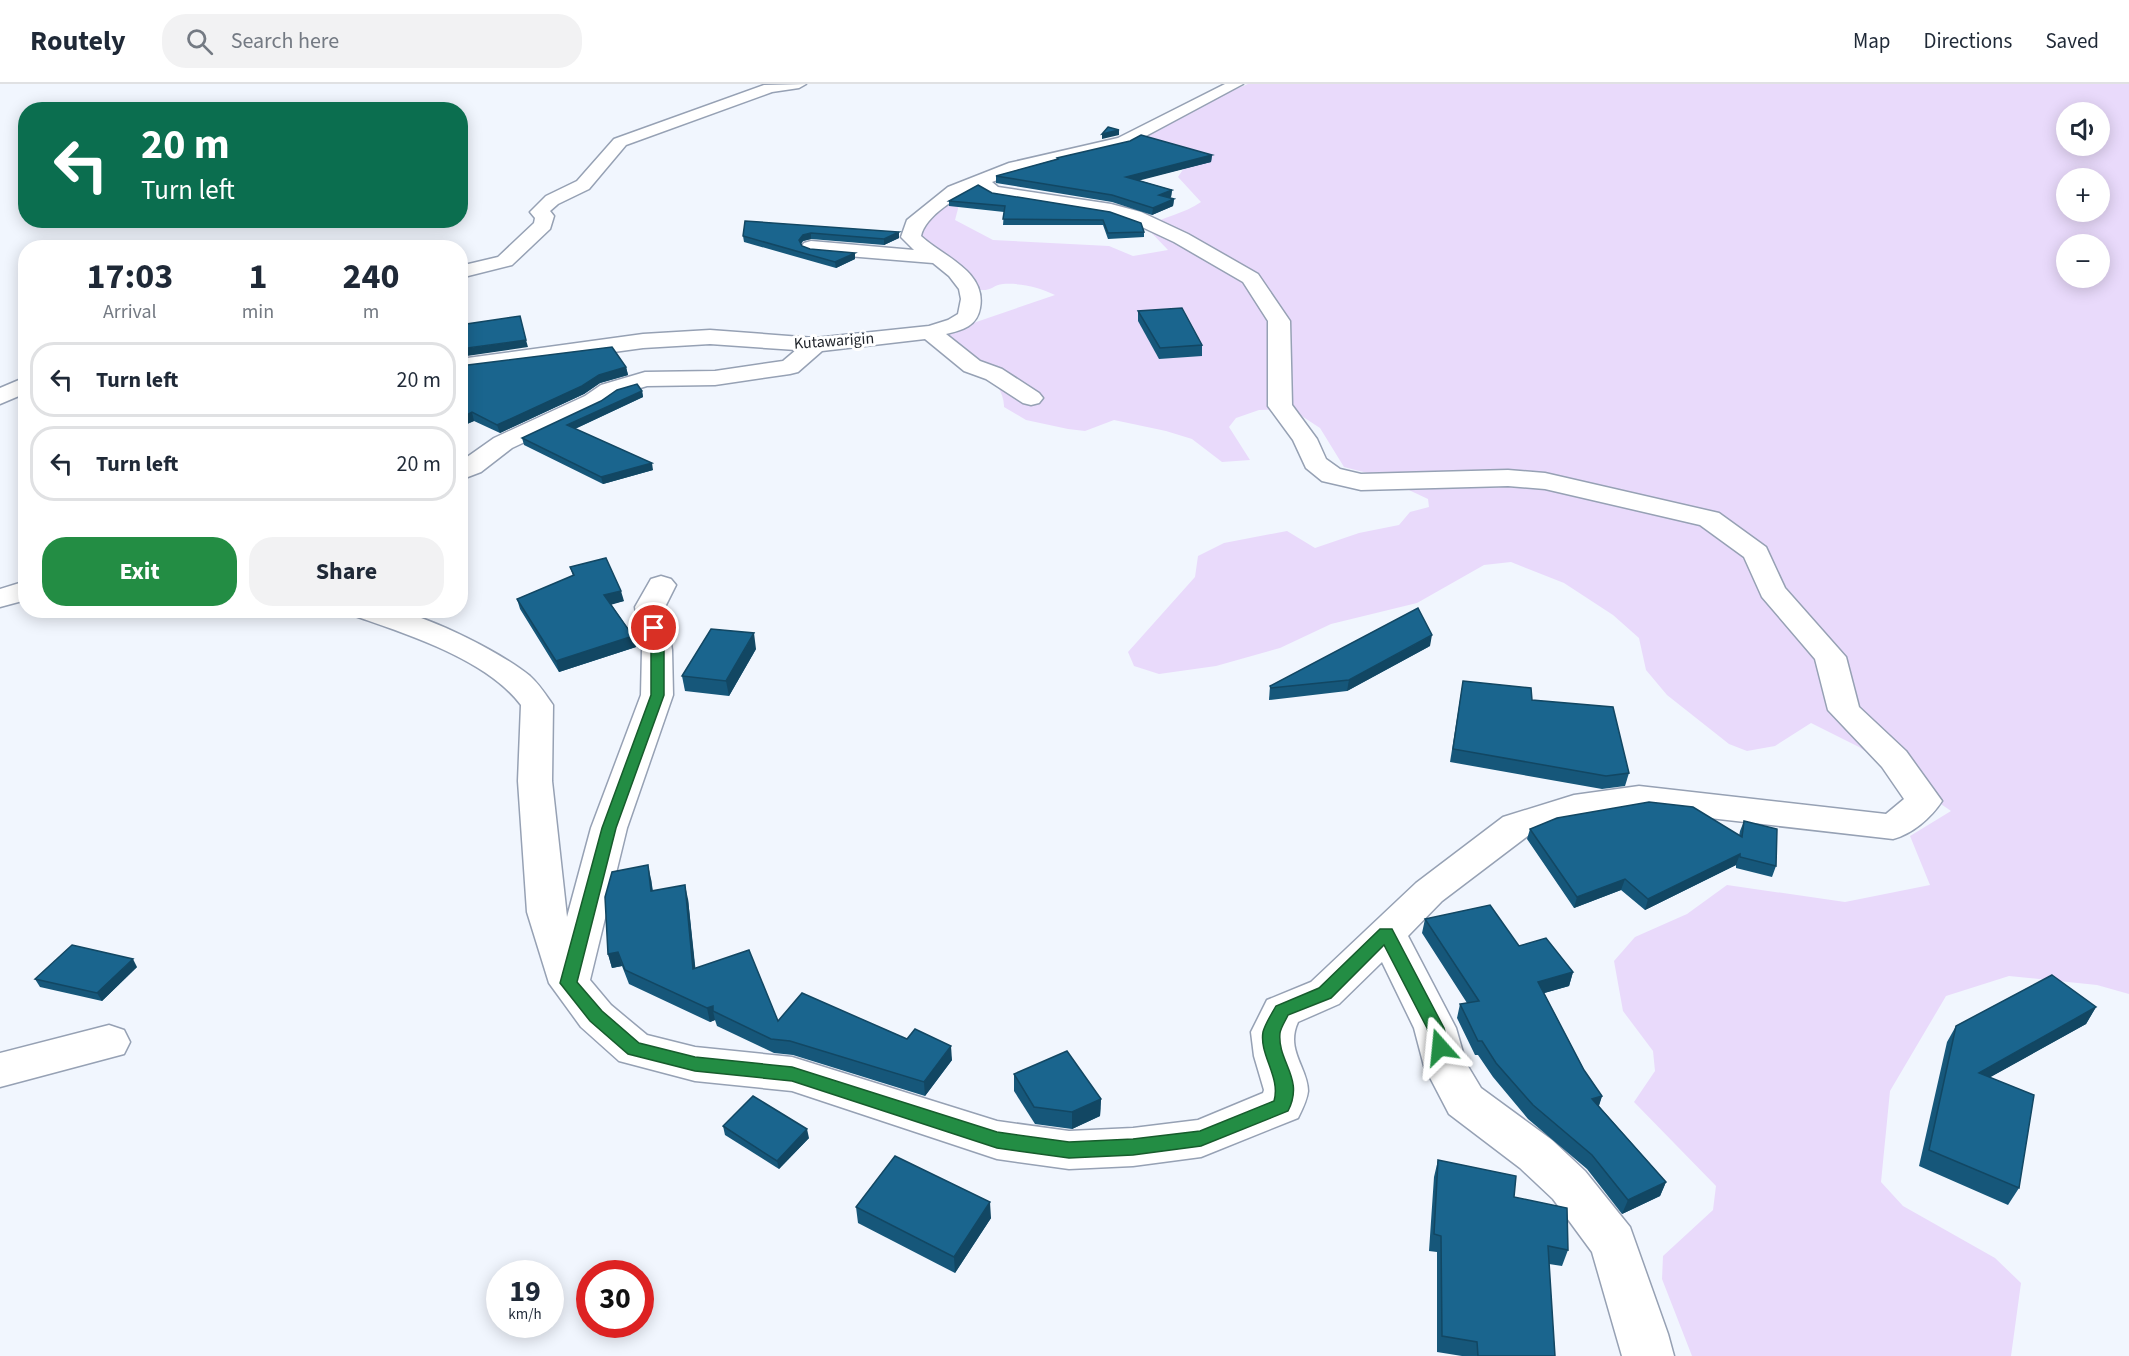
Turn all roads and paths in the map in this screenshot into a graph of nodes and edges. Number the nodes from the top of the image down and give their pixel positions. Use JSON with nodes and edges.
{"nodes":[{"id":1,"x":799,"y":84,"type":"edge"},
{"id":2,"x":1233,"y":84,"type":"edge"},
{"id":3,"x":980,"y":181,"type":"junction"},
{"id":4,"x":811,"y":247,"type":"edge"},
{"id":5,"x":940,"y":259,"type":"junction"},
{"id":6,"x":468,"y":270,"type":"edge"},
{"id":7,"x":930,"y":332,"type":"junction"},
{"id":8,"x":815,"y":345,"type":"junction"},
{"id":9,"x":468,"y":365,"type":"edge"},
{"id":10,"x":18,"y":388,"type":"edge"},
{"id":11,"x":0,"y":397,"type":"edge"},
{"id":12,"x":1031,"y":398,"type":"dead end"},
{"id":13,"x":468,"y":470,"type":"edge"},
{"id":14,"x":661,"y":585,"type":"dead end"},
{"id":15,"x":18,"y":592,"type":"edge"},
{"id":16,"x":0,"y":598,"type":"edge"},
{"id":17,"x":386,"y":618,"type":"edge"},
{"id":18,"x":1386,"y":933,"type":"junction"},
{"id":19,"x":569,"y":983,"type":"junction"},
{"id":20,"x":109,"y":1042,"type":"dead end"},
{"id":21,"x":0,"y":1070,"type":"edge"},
{"id":22,"x":1648,"y":1356,"type":"edge"}],
"edges":[{"from":1,"to":6,"type":"street"},
{"from":2,"to":3,"type":"street","name":"Kutawarigin"},
{"from":3,"to":5,"type":"street","name":"Kutawarigin"},
{"from":3,"to":18,"type":"street"},
{"from":4,"to":5,"type":"street"},
{"from":5,"to":7,"type":"street","name":"Kutawarigin"},
{"from":7,"to":8,"type":"street","name":"Kutawarigin"},
{"from":7,"to":12,"type":"street"},
{"from":8,"to":9,"type":"street","name":"Kutawarigin"},
{"from":8,"to":13,"type":"street"},
{"from":10,"to":11,"type":"street"},
{"from":14,"to":19,"type":"street"},
{"from":15,"to":16,"type":"street"},
{"from":17,"to":19,"type":"street"},
{"from":18,"to":19,"type":"street"},
{"from":18,"to":22,"type":"street"},
{"from":20,"to":21,"type":"street"}]}
